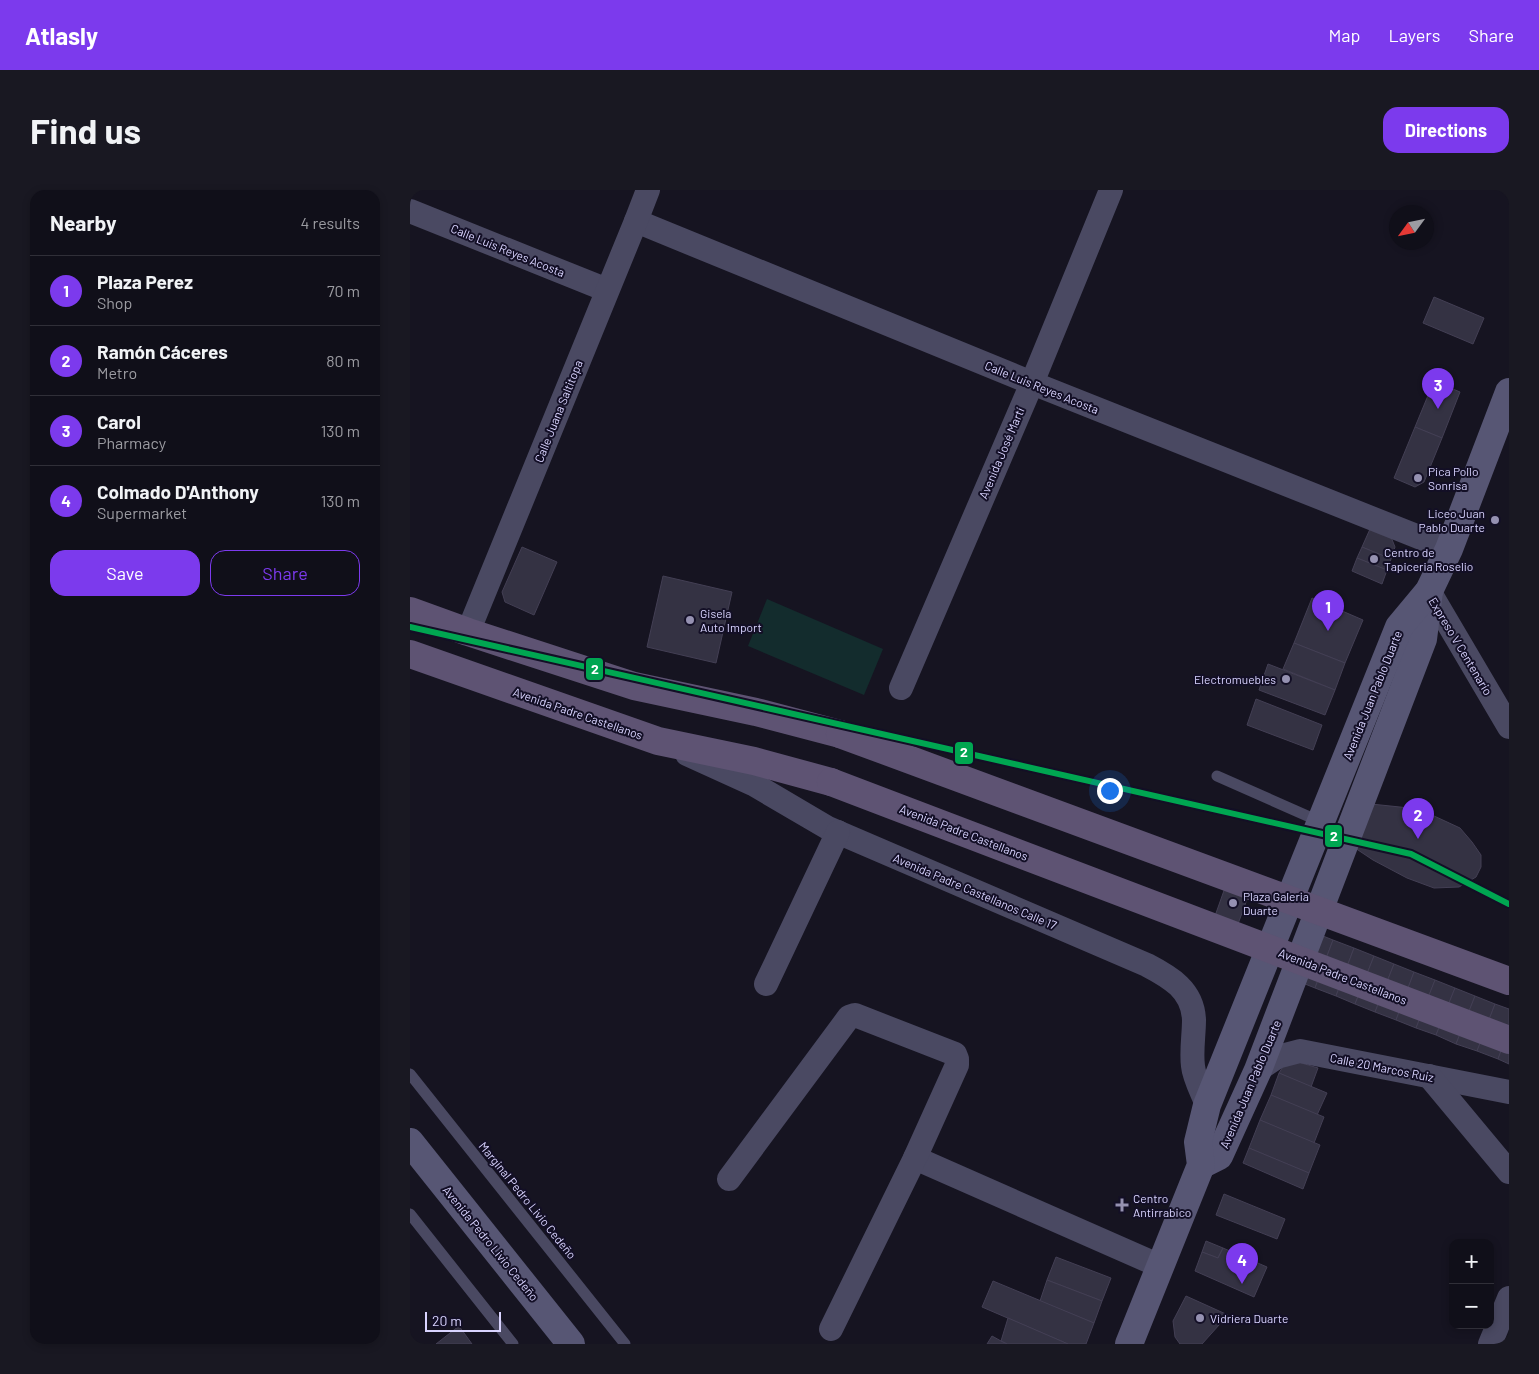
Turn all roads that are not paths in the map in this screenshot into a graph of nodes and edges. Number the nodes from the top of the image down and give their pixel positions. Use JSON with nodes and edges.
{"nodes":[{"id":1,"x":648,"y":190,"type":"edge"},
{"id":2,"x":1110,"y":190,"type":"edge"},
{"id":3,"x":410,"y":211,"type":"edge"},
{"id":4,"x":636,"y":221,"type":"junction"},
{"id":5,"x":607,"y":290,"type":"junction"},
{"id":6,"x":1032,"y":383,"type":"junction"},
{"id":7,"x":1509,"y":392,"type":"edge"},
{"id":8,"x":1449,"y":549,"type":"junction"},
{"id":9,"x":1429,"y":591,"type":"junction"},
{"id":10,"x":410,"y":611,"type":"edge"},
{"id":11,"x":468,"y":632,"type":"junction"},
{"id":12,"x":410,"y":654,"type":"edge"},
{"id":13,"x":901,"y":688,"type":"dead end"},
{"id":14,"x":1509,"y":727,"type":"edge"},
{"id":15,"x":658,"y":741,"type":"junction"},
{"id":16,"x":1218,"y":776,"type":"dead end"},
{"id":17,"x":1321,"y":822,"type":"junction"},
{"id":18,"x":838,"y":832,"type":"junction"},
{"id":19,"x":1509,"y":981,"type":"edge"},
{"id":20,"x":766,"y":984,"type":"dead end"},
{"id":21,"x":1509,"y":1040,"type":"edge"},
{"id":22,"x":1258,"y":1070,"type":"junction"},
{"id":23,"x":410,"y":1074,"type":"edge"},
{"id":24,"x":1429,"y":1076,"type":"junction"},
{"id":25,"x":1509,"y":1092,"type":"edge"},
{"id":26,"x":1207,"y":1106,"type":"junction"},
{"id":27,"x":410,"y":1142,"type":"edge"},
{"id":28,"x":915,"y":1158,"type":"junction"},
{"id":29,"x":1201,"y":1164,"type":"junction"},
{"id":30,"x":1509,"y":1172,"type":"edge"},
{"id":31,"x":729,"y":1179,"type":"dead end"},
{"id":32,"x":410,"y":1214,"type":"edge"},
{"id":33,"x":1160,"y":1266,"type":"junction"},
{"id":34,"x":1509,"y":1298,"type":"edge"},
{"id":35,"x":831,"y":1329,"type":"dead end"},
{"id":36,"x":1132,"y":1342,"type":"edge"},
{"id":37,"x":513,"y":1344,"type":"edge"},
{"id":38,"x":571,"y":1344,"type":"edge"},
{"id":39,"x":625,"y":1344,"type":"edge"},
{"id":40,"x":1490,"y":1344,"type":"edge"}],
"edges":[{"from":1,"to":4,"type":"street","name":"Calle Juana Saltitopa"},
{"from":2,"to":6,"type":"street","name":"Avenida José Martí"},
{"from":3,"to":5,"type":"street","name":"Calle Luis Reyes Acosta"},
{"from":4,"to":5,"type":"street","name":"Calle Juana Saltitopa"},
{"from":4,"to":6,"type":"street","name":"Calle Luis Reyes Acosta"},
{"from":5,"to":11,"type":"street","name":"Calle Juana Saltitopa"},
{"from":6,"to":8,"type":"street","name":"Calle Luis Reyes Acosta"},
{"from":6,"to":13,"type":"street","name":"Avenida José Martí"},
{"from":7,"to":8,"type":"main road"},
{"from":8,"to":9,"type":"main road"},
{"from":9,"to":14,"type":"street","name":"Expreso V Centenario"},
{"from":9,"to":17,"type":"main road","name":"Avenida Juan Pablo Duarte"},
{"from":9,"to":22,"type":"main road","name":"Avenida Juan Pablo Duarte"},
{"from":10,"to":11,"type":"main road"},
{"from":11,"to":19,"type":"main road","bridge":true},
{"from":12,"to":15,"type":"main road","name":"Avenida Padre Castellanos"},
{"from":15,"to":18,"type":"street","name":"Avenida Padre Castellanos Calle 17"},
{"from":15,"to":21,"type":"main road","name":"Avenida Padre Castellanos","bridge":true},
{"from":16,"to":17,"type":"lane"},
{"from":17,"to":26,"type":"main road","name":"Avenida Juan Pablo Duarte"},
{"from":18,"to":20,"type":"street"},
{"from":18,"to":26,"type":"street","name":"Avenida Padre Castellanos Calle 17"},
{"from":22,"to":24,"type":"street","name":"Calle 20 Marcos Ruiz"},
{"from":22,"to":29,"type":"main road","name":"Avenida Juan Pablo Duarte"},
{"from":23,"to":39,"type":"lane","name":"Marginal Pedro Livio Cedeño"},
{"from":24,"to":25,"type":"street","name":"Calle 20 Marcos Ruiz"},
{"from":24,"to":30,"type":"street"},
{"from":26,"to":29,"type":"main road","name":"Avenida Juan Pablo Duarte"},
{"from":27,"to":38,"type":"main road","name":"Avenida Pedro Livio Cedeño"},
{"from":28,"to":31,"type":"street"},
{"from":28,"to":33,"type":"street"},
{"from":28,"to":35,"type":"street"},
{"from":29,"to":33,"type":"main road","name":"Avenida Juan Pablo Duarte"},
{"from":32,"to":37,"type":"lane"},
{"from":33,"to":36,"type":"main road","name":"Avenida Juan Pablo Duarte"},
{"from":34,"to":40,"type":"street"}]}
